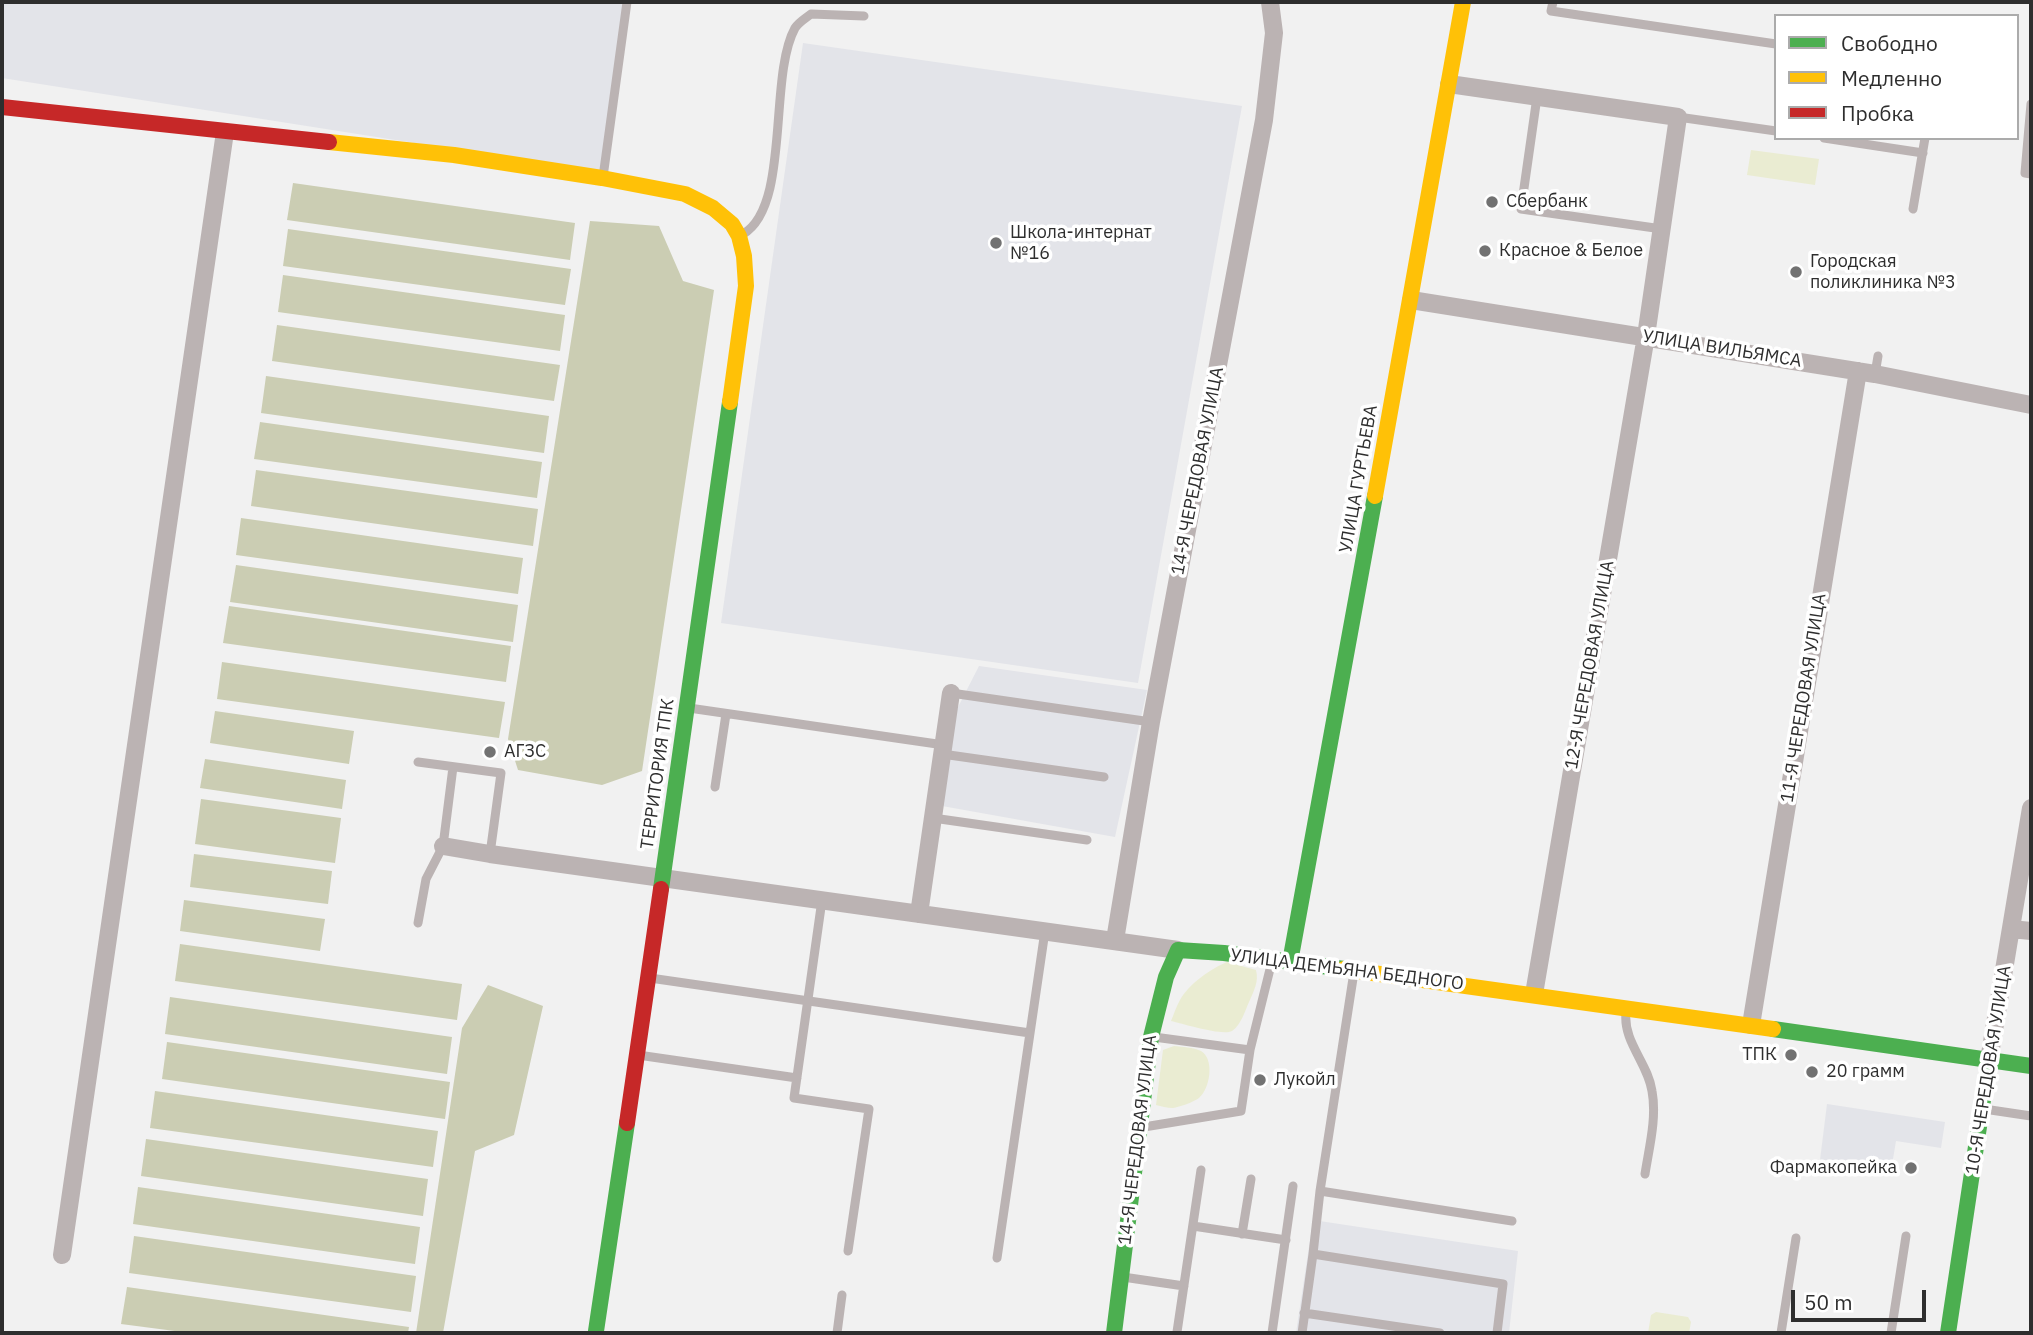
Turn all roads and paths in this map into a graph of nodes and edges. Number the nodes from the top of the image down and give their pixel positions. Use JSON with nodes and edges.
{"nodes":[{"id":1,"x":627,"y":2,"type":"edge"},
{"id":2,"x":1270,"y":2,"type":"edge"},
{"id":3,"x":1463,"y":2,"type":"edge"},
{"id":4,"x":1553,"y":2,"type":"edge"},
{"id":5,"x":863,"y":16,"type":"dead end"},
{"id":6,"x":1774,"y":44,"type":"edge"},
{"id":7,"x":1449,"y":84,"type":"junction"},
{"id":8,"x":1537,"y":97,"type":"junction"},
{"id":9,"x":2031,"y":104,"type":"edge"},
{"id":10,"x":2,"y":107,"type":"edge"},
{"id":11,"x":1678,"y":117,"type":"junction"},
{"id":12,"x":1774,"y":131,"type":"edge"},
{"id":13,"x":225,"y":132,"type":"junction"},
{"id":14,"x":1837,"y":140,"type":"edge"},
{"id":15,"x":1925,"y":140,"type":"edge"},
{"id":16,"x":1923,"y":153,"type":"junction"},
{"id":17,"x":2031,"y":174,"type":"edge"},
{"id":18,"x":603,"y":178,"type":"junction"},
{"id":19,"x":1913,"y":209,"type":"dead end"},
{"id":20,"x":1662,"y":229,"type":"junction"},
{"id":21,"x":736,"y":230,"type":"junction"},
{"id":22,"x":1411,"y":300,"type":"junction"},
{"id":23,"x":1646,"y":336,"type":"junction"},
{"id":24,"x":1871,"y":367,"type":"junction"},
{"id":25,"x":2031,"y":405,"type":"edge"},
{"id":26,"x":951,"y":693,"type":"joint"},
{"id":27,"x":687,"y":708,"type":"junction"},
{"id":28,"x":726,"y":713,"type":"junction"},
{"id":29,"x":1151,"y":722,"type":"junction"},
{"id":30,"x":943,"y":749,"type":"junction"},
{"id":31,"x":418,"y":762,"type":"dead end"},
{"id":32,"x":453,"y":767,"type":"junction"},
{"id":33,"x":1104,"y":777,"type":"dead end"},
{"id":34,"x":715,"y":787,"type":"dead end"},
{"id":35,"x":2031,"y":808,"type":"edge"},
{"id":36,"x":933,"y":818,"type":"junction"},
{"id":37,"x":1087,"y":840,"type":"dead end"},
{"id":38,"x":443,"y":846,"type":"junction"},
{"id":39,"x":490,"y":854,"type":"junction"},
{"id":40,"x":663,"y":879,"type":"junction"},
{"id":41,"x":822,"y":901,"type":"junction"},
{"id":42,"x":919,"y":914,"type":"junction"},
{"id":43,"x":418,"y":923,"type":"dead end"},
{"id":44,"x":2011,"y":929,"type":"junction"},
{"id":45,"x":1045,"y":931,"type":"junction"},
{"id":46,"x":2031,"y":931,"type":"edge"},
{"id":47,"x":1115,"y":940,"type":"junction"},
{"id":48,"x":1178,"y":950,"type":"junction"},
{"id":49,"x":1272,"y":959,"type":"junction"},
{"id":50,"x":1290,"y":962,"type":"junction"},
{"id":51,"x":1354,"y":970,"type":"junction"},
{"id":52,"x":648,"y":978,"type":"junction"},
{"id":53,"x":1534,"y":994,"type":"junction"},
{"id":54,"x":808,"y":1001,"type":"junction"},
{"id":55,"x":1627,"y":1008,"type":"junction"},
{"id":56,"x":1751,"y":1025,"type":"junction"},
{"id":57,"x":1030,"y":1033,"type":"junction"},
{"id":58,"x":1151,"y":1037,"type":"junction"},
{"id":59,"x":1250,"y":1050,"type":"junction"},
{"id":60,"x":636,"y":1055,"type":"junction"},
{"id":61,"x":1989,"y":1060,"type":"junction"},
{"id":62,"x":2031,"y":1066,"type":"edge"},
{"id":63,"x":797,"y":1078,"type":"junction"},
{"id":64,"x":1982,"y":1108,"type":"junction"},
{"id":65,"x":2031,"y":1116,"type":"edge"},
{"id":66,"x":1139,"y":1128,"type":"junction"},
{"id":67,"x":1201,"y":1170,"type":"dead end"},
{"id":68,"x":1646,"y":1174,"type":"dead end"},
{"id":69,"x":1251,"y":1179,"type":"dead end"},
{"id":70,"x":1293,"y":1186,"type":"dead end"},
{"id":71,"x":1320,"y":1191,"type":"junction"},
{"id":72,"x":1512,"y":1221,"type":"dead end"},
{"id":73,"x":1193,"y":1226,"type":"junction"},
{"id":74,"x":1242,"y":1234,"type":"junction"},
{"id":75,"x":1906,"y":1236,"type":"dead end"},
{"id":76,"x":1796,"y":1238,"type":"dead end"},
{"id":77,"x":1286,"y":1240,"type":"junction"},
{"id":78,"x":848,"y":1251,"type":"dead end"},
{"id":79,"x":1313,"y":1254,"type":"junction"},
{"id":80,"x":62,"y":1255,"type":"dead end"},
{"id":81,"x":997,"y":1258,"type":"dead end"},
{"id":82,"x":1121,"y":1277,"type":"junction"},
{"id":83,"x":1184,"y":1286,"type":"junction"},
{"id":84,"x":842,"y":1295,"type":"dead end"},
{"id":85,"x":1304,"y":1313,"type":"junction"},
{"id":86,"x":601,"y":1332,"type":"edge"},
{"id":87,"x":1177,"y":1332,"type":"edge"},
{"id":88,"x":837,"y":1333,"type":"edge"},
{"id":89,"x":1114,"y":1333,"type":"edge"},
{"id":90,"x":1272,"y":1333,"type":"edge"},
{"id":91,"x":1302,"y":1333,"type":"edge"},
{"id":92,"x":1440,"y":1333,"type":"edge"},
{"id":93,"x":1497,"y":1333,"type":"edge"},
{"id":94,"x":1781,"y":1333,"type":"edge"},
{"id":95,"x":1891,"y":1333,"type":"edge"},
{"id":96,"x":1948,"y":1333,"type":"edge"}],
"edges":[{"from":1,"to":18,"type":"lane"},
{"from":2,"to":29,"type":"street","name":"14-Я ЧЕРЕДОВАЯ УЛИЦА"},
{"from":3,"to":7,"type":"main road","name":"УЛИЦА ГУРТЬЕВА"},
{"from":4,"to":6,"type":"lane"},
{"from":5,"to":21,"type":"lane"},
{"from":7,"to":8,"type":"street"},
{"from":7,"to":22,"type":"main road","name":"УЛИЦА ГУРТЬЕВА"},
{"from":8,"to":11,"type":"street"},
{"from":8,"to":20,"type":"lane"},
{"from":9,"to":17,"type":"lane"},
{"from":10,"to":13,"type":"main road"},
{"from":11,"to":12,"type":"lane"},
{"from":11,"to":20,"type":"street","name":"12-Я ЧЕРЕДОВАЯ УЛИЦА"},
{"from":13,"to":18,"type":"main road"},
{"from":13,"to":80,"type":"street"},
{"from":14,"to":16,"type":"lane"},
{"from":15,"to":16,"type":"lane"},
{"from":16,"to":19,"type":"lane"},
{"from":18,"to":21,"type":"main road"},
{"from":20,"to":23,"type":"street","name":"12-Я ЧЕРЕДОВАЯ УЛИЦА"},
{"from":21,"to":27,"type":"main road","name":"ТЕРРИТОРИЯ ТПК"},
{"from":22,"to":23,"type":"street","name":"УЛИЦА ВИЛЬЯМСА"},
{"from":22,"to":50,"type":"main road","name":"УЛИЦА ГУРТЬЕВА"},
{"from":23,"to":24,"type":"street","name":"УЛИЦА ВИЛЬЯМСА"},
{"from":23,"to":53,"type":"street","name":"12-Я ЧЕРЕДОВАЯ УЛИЦА"},
{"from":24,"to":25,"type":"street","name":"УЛИЦА ВИЛЬЯМСА"},
{"from":24,"to":56,"type":"street","name":"11-Я ЧЕРЕДОВАЯ УЛИЦА"},
{"from":26,"to":29,"type":"lane"},
{"from":26,"to":30,"type":"street"},
{"from":27,"to":28,"type":"lane"},
{"from":27,"to":40,"type":"main road","name":"ТЕРРИТОРИЯ ТПК"},
{"from":28,"to":30,"type":"lane"},
{"from":28,"to":34,"type":"lane"},
{"from":29,"to":47,"type":"street","name":"14-Я ЧЕРЕДОВАЯ УЛИЦА"},
{"from":30,"to":33,"type":"lane"},
{"from":30,"to":36,"type":"street"},
{"from":31,"to":32,"type":"lane"},
{"from":32,"to":38,"type":"lane"},
{"from":32,"to":39,"type":"lane"},
{"from":35,"to":44,"type":"street","name":"10-Я ЧЕРЕДОВАЯ УЛИЦА"},
{"from":36,"to":37,"type":"lane"},
{"from":36,"to":42,"type":"street"},
{"from":38,"to":39,"type":"street","name":"УЛИЦА ДЕМЬЯНА БЕДНОГО"},
{"from":38,"to":43,"type":"lane"},
{"from":39,"to":40,"type":"street","name":"УЛИЦА ДЕМЬЯНА БЕДНОГО"},
{"from":40,"to":41,"type":"street","name":"УЛИЦА ДЕМЬЯНА БЕДНОГО"},
{"from":40,"to":52,"type":"main road","name":"ТЕРРИТОРИЯ ТПК"},
{"from":41,"to":42,"type":"street","name":"УЛИЦА ДЕМЬЯНА БЕДНОГО"},
{"from":41,"to":54,"type":"lane"},
{"from":42,"to":45,"type":"street","name":"УЛИЦА ДЕМЬЯНА БЕДНОГО"},
{"from":44,"to":46,"type":"street"},
{"from":44,"to":61,"type":"street","name":"10-Я ЧЕРЕДОВАЯ УЛИЦА"},
{"from":45,"to":47,"type":"street","name":"УЛИЦА ДЕМЬЯНА БЕДНОГО"},
{"from":45,"to":57,"type":"lane"},
{"from":47,"to":48,"type":"street","name":"УЛИЦА ДЕМЬЯНА БЕДНОГО"},
{"from":48,"to":49,"type":"main road","name":"УЛИЦА ДЕМЬЯНА БЕДНОГО"},
{"from":48,"to":58,"type":"main road","name":"14-Я ЧЕРЕДОВАЯ УЛИЦА"},
{"from":49,"to":50,"type":"main road","name":"УЛИЦА ДЕМЬЯНА БЕДНОГО"},
{"from":49,"to":59,"type":"lane"},
{"from":50,"to":51,"type":"main road","name":"УЛИЦА ДЕМЬЯНА БЕДНОГО"},
{"from":51,"to":53,"type":"main road","name":"УЛИЦА ДЕМЬЯНА БЕДНОГО"},
{"from":51,"to":71,"type":"lane"},
{"from":52,"to":54,"type":"lane"},
{"from":52,"to":60,"type":"main road","name":"ТЕРРИТОРИЯ ТПК"},
{"from":53,"to":55,"type":"main road","name":"УЛИЦА ДЕМЬЯНА БЕДНОГО"},
{"from":54,"to":57,"type":"lane"},
{"from":54,"to":63,"type":"lane"},
{"from":55,"to":56,"type":"main road","name":"УЛИЦА ДЕМЬЯНА БЕДНОГО"},
{"from":55,"to":68,"type":"lane"},
{"from":56,"to":61,"type":"main road","name":"УЛИЦА ДЕМЬЯНА БЕДНОГО"},
{"from":57,"to":81,"type":"lane"},
{"from":58,"to":59,"type":"lane"},
{"from":58,"to":66,"type":"main road","name":"14-Я ЧЕРЕДОВАЯ УЛИЦА"},
{"from":59,"to":66,"type":"lane"},
{"from":60,"to":63,"type":"lane"},
{"from":60,"to":86,"type":"main road","name":"ТЕРРИТОРИЯ ТПК"},
{"from":61,"to":62,"type":"main road","name":"УЛИЦА ДЕМЬЯНА БЕДНОГО"},
{"from":61,"to":64,"type":"main road","name":"10-Я ЧЕРЕДОВАЯ УЛИЦА"},
{"from":63,"to":78,"type":"lane"},
{"from":64,"to":65,"type":"lane"},
{"from":64,"to":96,"type":"main road","name":"10-Я ЧЕРЕДОВАЯ УЛИЦА"},
{"from":66,"to":82,"type":"main road","name":"14-Я ЧЕРЕДОВАЯ УЛИЦА"},
{"from":67,"to":73,"type":"lane"},
{"from":69,"to":74,"type":"lane"},
{"from":70,"to":77,"type":"lane"},
{"from":71,"to":72,"type":"lane"},
{"from":71,"to":79,"type":"lane"},
{"from":73,"to":74,"type":"lane"},
{"from":73,"to":83,"type":"lane"},
{"from":74,"to":77,"type":"lane"},
{"from":75,"to":95,"type":"lane"},
{"from":76,"to":94,"type":"lane"},
{"from":77,"to":90,"type":"lane"},
{"from":79,"to":85,"type":"lane"},
{"from":79,"to":93,"type":"lane"},
{"from":82,"to":83,"type":"lane"},
{"from":82,"to":89,"type":"main road","name":"14-Я ЧЕРЕДОВАЯ УЛИЦА"},
{"from":83,"to":87,"type":"lane"},
{"from":84,"to":88,"type":"lane"},
{"from":85,"to":91,"type":"lane"},
{"from":85,"to":92,"type":"lane"}]}
